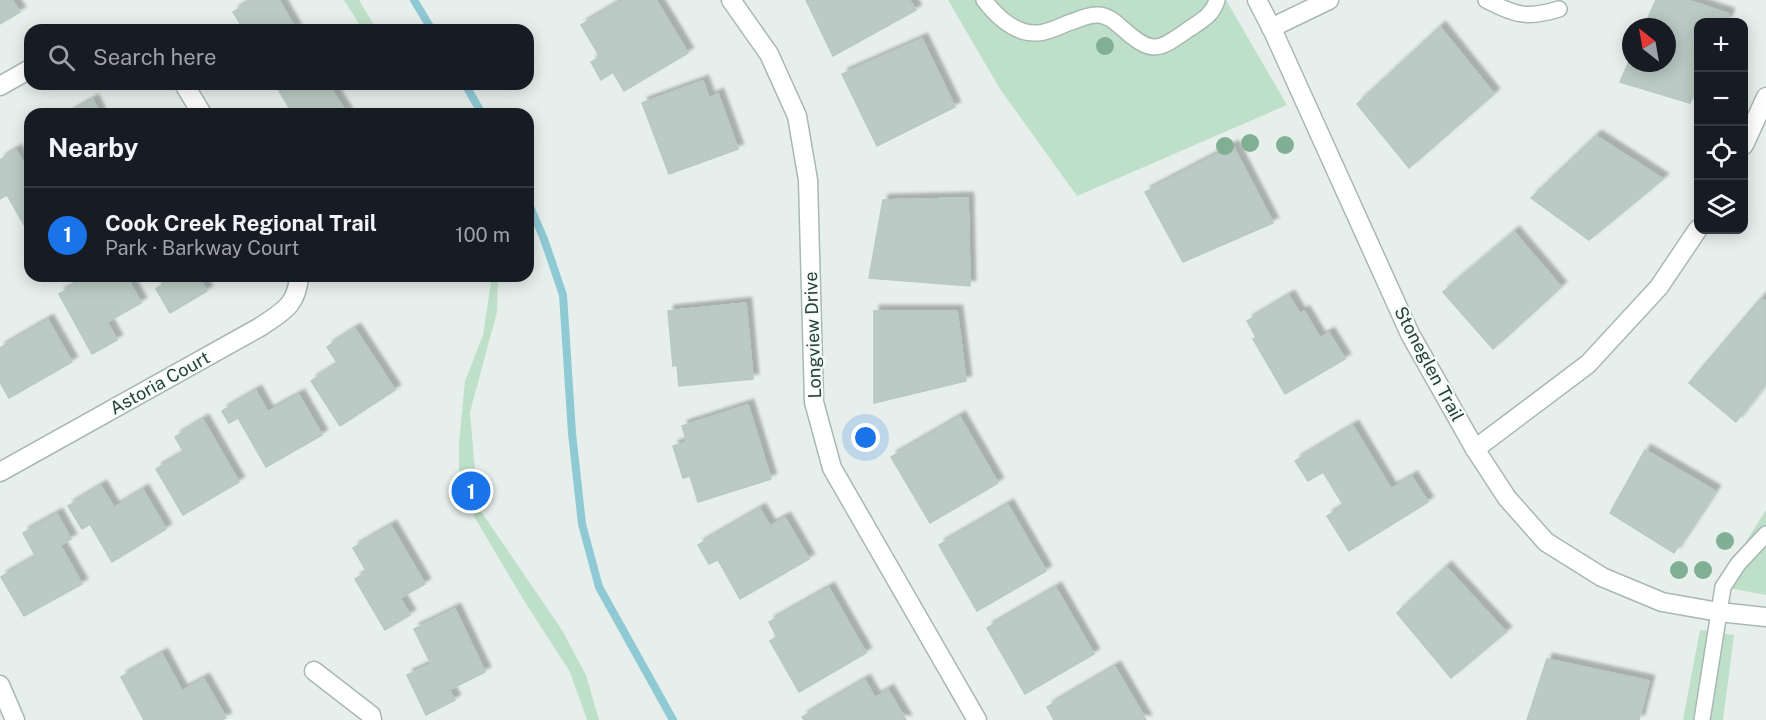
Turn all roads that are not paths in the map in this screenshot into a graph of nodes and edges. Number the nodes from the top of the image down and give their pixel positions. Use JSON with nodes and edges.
{"nodes":[{"id":1,"x":730,"y":0,"type":"edge"},
{"id":2,"x":984,"y":0,"type":"edge"},
{"id":3,"x":1216,"y":0,"type":"edge"},
{"id":4,"x":1257,"y":0,"type":"edge"},
{"id":5,"x":1329,"y":0,"type":"edge"},
{"id":6,"x":1486,"y":0,"type":"edge"},
{"id":7,"x":1559,"y":9,"type":"dead end"},
{"id":8,"x":1271,"y":28,"type":"junction"},
{"id":9,"x":24,"y":72,"type":"edge"},
{"id":10,"x":0,"y":86,"type":"edge"},
{"id":11,"x":188,"y":90,"type":"edge"},
{"id":12,"x":1766,"y":97,"type":"edge"},
{"id":13,"x":198,"y":108,"type":"edge"},
{"id":14,"x":1748,"y":135,"type":"edge"},
{"id":15,"x":1695,"y":234,"type":"edge"},
{"id":16,"x":299,"y":282,"type":"edge"},
{"id":17,"x":1475,"y":449,"type":"junction"},
{"id":18,"x":0,"y":472,"type":"edge"},
{"id":19,"x":1766,"y":534,"type":"edge"},
{"id":20,"x":1719,"y":612,"type":"junction"},
{"id":21,"x":1766,"y":617,"type":"edge"},
{"id":22,"x":314,"y":671,"type":"dead end"},
{"id":23,"x":0,"y":685,"type":"edge"},
{"id":24,"x":15,"y":720,"type":"edge"},
{"id":25,"x":372,"y":720,"type":"edge"},
{"id":26,"x":977,"y":720,"type":"edge"},
{"id":27,"x":1702,"y":720,"type":"edge"}],
"edges":[{"from":1,"to":26,"type":"street","name":"Longview Drive"},
{"from":2,"to":3,"type":"lane"},
{"from":4,"to":8,"type":"street","name":"Stoneglen Trail"},
{"from":5,"to":8,"type":"street"},
{"from":6,"to":7,"type":"lane"},
{"from":8,"to":17,"type":"street","name":"Stoneglen Trail"},
{"from":9,"to":10,"type":"street"},
{"from":11,"to":13,"type":"street"},
{"from":12,"to":14,"type":"street"},
{"from":15,"to":17,"type":"street"},
{"from":16,"to":18,"type":"street","name":"Astoria Court"},
{"from":17,"to":20,"type":"street","name":"Stoneglen Trail"},
{"from":19,"to":20,"type":"lane"},
{"from":20,"to":21,"type":"street","name":"Stoneglen Trail"},
{"from":20,"to":27,"type":"lane"},
{"from":22,"to":25,"type":"street"},
{"from":23,"to":24,"type":"street"}]}
